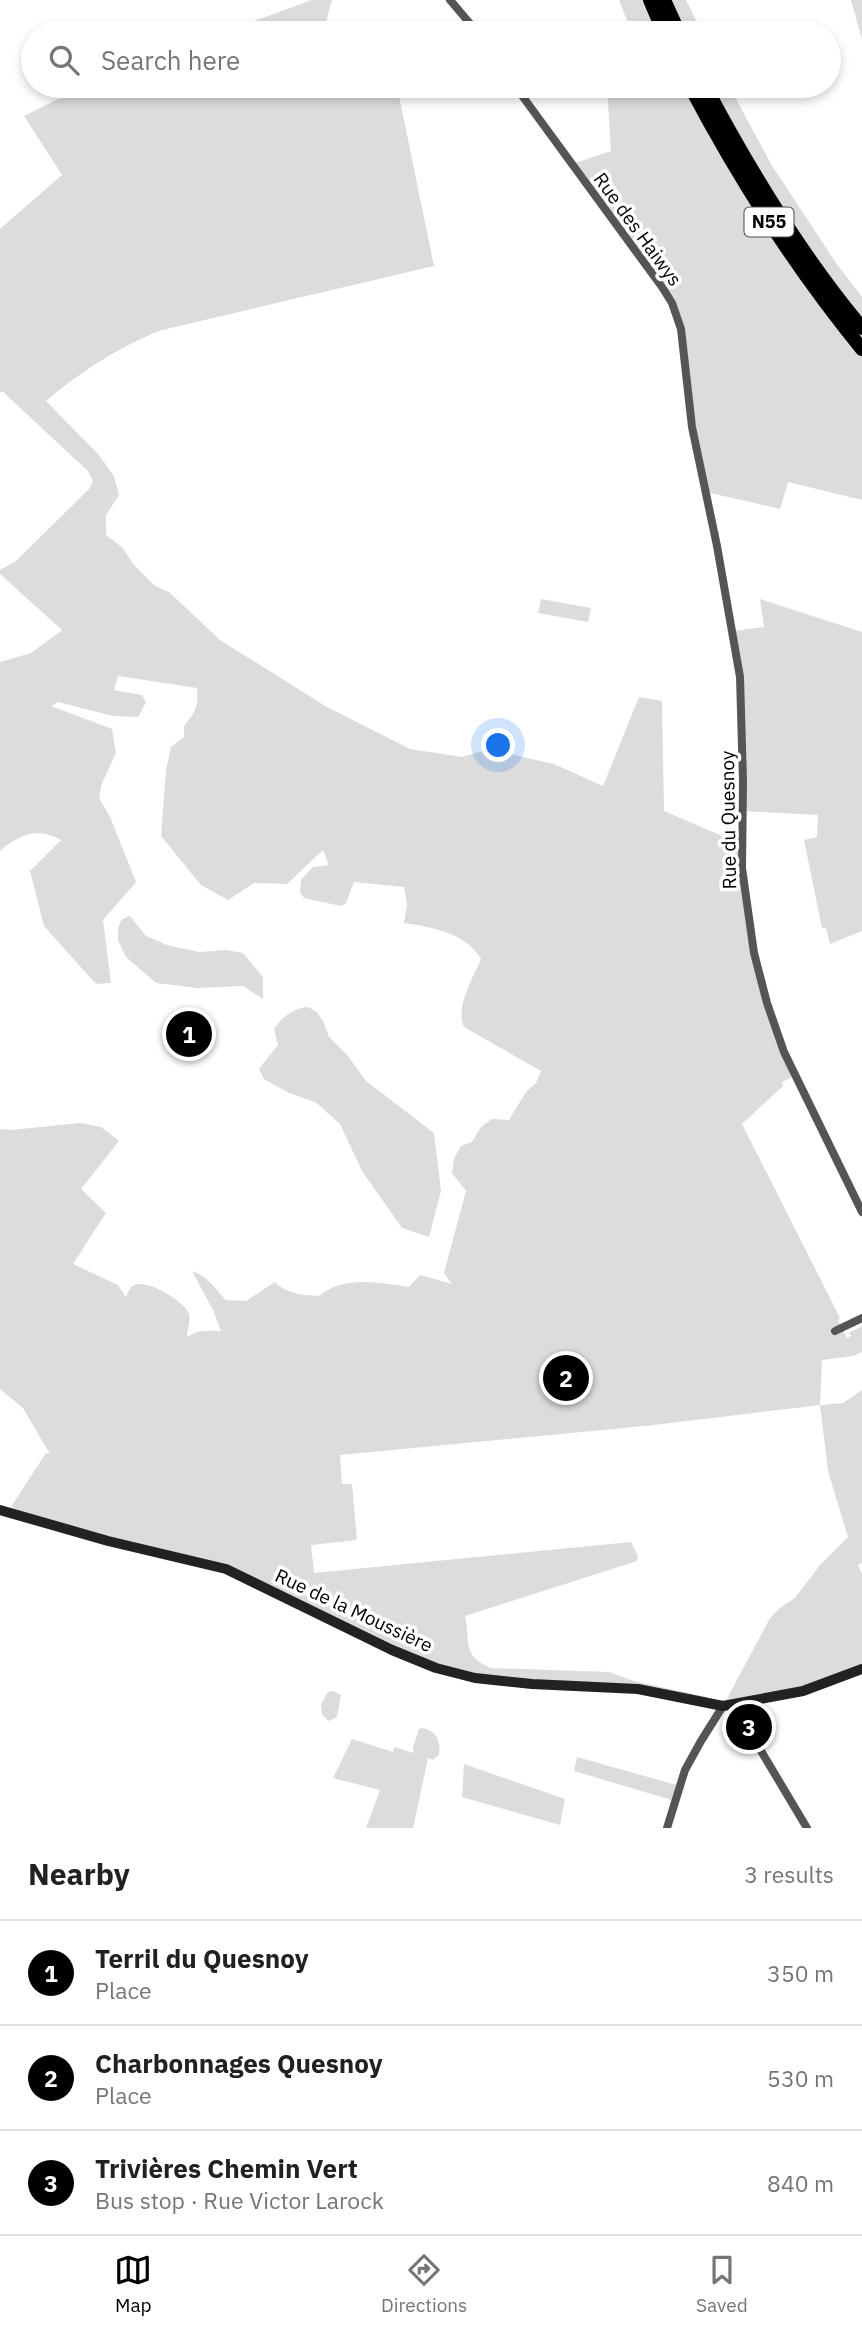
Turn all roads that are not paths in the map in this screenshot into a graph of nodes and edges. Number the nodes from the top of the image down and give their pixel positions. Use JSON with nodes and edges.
{"nodes":[{"id":1,"x":450,"y":0,"type":"edge"},
{"id":2,"x":650,"y":0,"type":"edge"},
{"id":3,"x":664,"y":0,"type":"edge"},
{"id":4,"x":468,"y":21,"type":"edge"},
{"id":5,"x":659,"y":21,"type":"edge"},
{"id":6,"x":674,"y":21,"type":"edge"},
{"id":7,"x":524,"y":98,"type":"edge"},
{"id":8,"x":696,"y":98,"type":"edge"},
{"id":9,"x":711,"y":98,"type":"edge"},
{"id":10,"x":862,"y":328,"type":"edge"},
{"id":11,"x":862,"y":349,"type":"edge"},
{"id":12,"x":706,"y":492,"type":"joint"},
{"id":13,"x":862,"y":1212,"type":"edge"},
{"id":14,"x":862,"y":1318,"type":"edge"},
{"id":15,"x":835,"y":1331,"type":"dead end"},
{"id":16,"x":0,"y":1510,"type":"edge"},
{"id":17,"x":862,"y":1669,"type":"edge"},
{"id":18,"x":728,"y":1705,"type":"junction"},
{"id":19,"x":667,"y":1828,"type":"edge"},
{"id":20,"x":807,"y":1828,"type":"edge"}],
"edges":[{"from":1,"to":4,"type":"street"},
{"from":2,"to":5,"type":"highway"},
{"from":3,"to":6,"type":"highway"},
{"from":7,"to":12,"type":"street","name":"Rue des Haiwys"},
{"from":8,"to":11,"type":"highway","number":"N55"},
{"from":9,"to":10,"type":"highway","number":"N55"},
{"from":12,"to":13,"type":"street","name":"Rue du Quesnoy"},
{"from":14,"to":15,"type":"street"},
{"from":16,"to":18,"type":"street","name":"Rue de la Moussière"},
{"from":17,"to":18,"type":"street","name":"Rue de la Moussière"},
{"from":18,"to":19,"type":"street"},
{"from":18,"to":20,"type":"street"}]}
